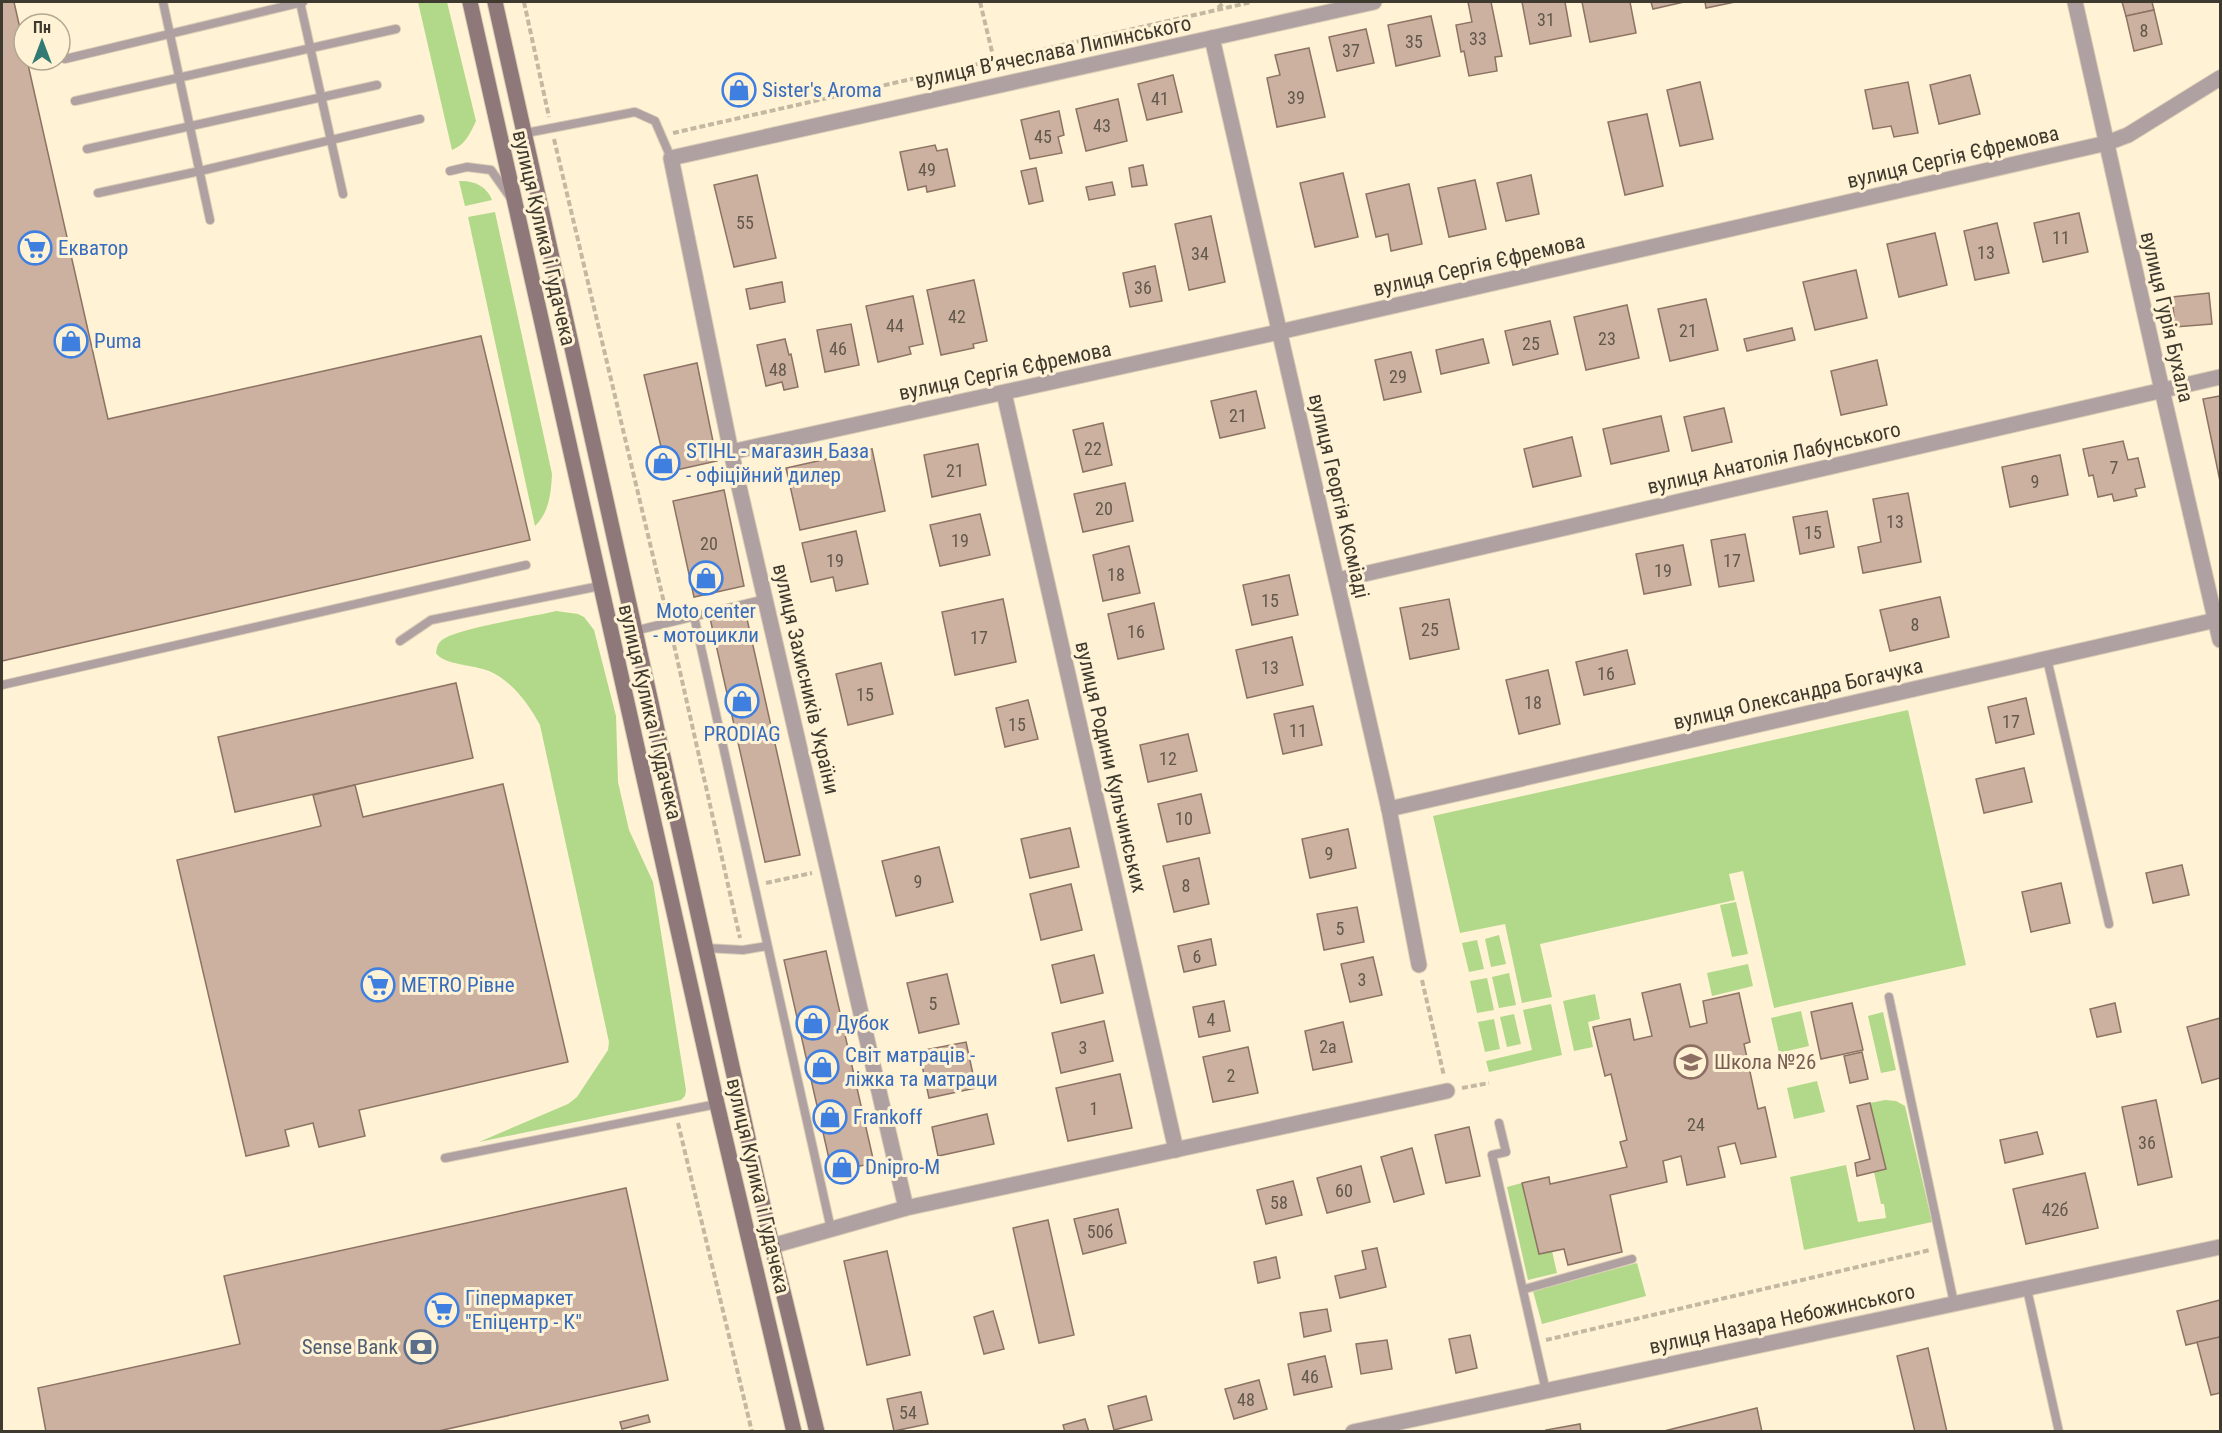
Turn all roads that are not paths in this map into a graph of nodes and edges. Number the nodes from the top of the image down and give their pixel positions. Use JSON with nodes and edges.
{"nodes":[{"id":1,"x":163,"y":2,"type":"edge"},
{"id":2,"x":301,"y":2,"type":"edge"},
{"id":3,"x":470,"y":2,"type":"edge"},
{"id":4,"x":495,"y":2,"type":"edge"},
{"id":5,"x":1374,"y":2,"type":"edge"},
{"id":6,"x":2075,"y":2,"type":"edge"},
{"id":7,"x":396,"y":29,"type":"dead end"},
{"id":8,"x":170,"y":33,"type":"junction"},
{"id":9,"x":1212,"y":38,"type":"junction"},
{"id":10,"x":311,"y":50,"type":"junction"},
{"id":11,"x":72,"y":57,"type":"edge"},
{"id":12,"x":179,"y":76,"type":"junction"},
{"id":13,"x":2220,"y":78,"type":"edge"},
{"id":14,"x":377,"y":85,"type":"dead end"},
{"id":15,"x":321,"y":96,"type":"junction"},
{"id":16,"x":75,"y":100,"type":"dead end"},
{"id":17,"x":420,"y":119,"type":"dead end"},
{"id":18,"x":190,"y":125,"type":"junction"},
{"id":19,"x":526,"y":133,"type":"junction"},
{"id":20,"x":331,"y":139,"type":"junction"},
{"id":21,"x":2107,"y":143,"type":"junction"},
{"id":22,"x":87,"y":149,"type":"dead end"},
{"id":23,"x":670,"y":158,"type":"junction"},
{"id":24,"x":200,"y":171,"type":"junction"},
{"id":25,"x":450,"y":171,"type":"dead end"},
{"id":26,"x":98,"y":193,"type":"dead end"},
{"id":27,"x":343,"y":194,"type":"dead end"},
{"id":28,"x":516,"y":205,"type":"junction"},
{"id":29,"x":210,"y":220,"type":"dead end"},
{"id":30,"x":1278,"y":332,"type":"junction"},
{"id":31,"x":2220,"y":377,"type":"edge"},
{"id":32,"x":2162,"y":390,"type":"junction"},
{"id":33,"x":1004,"y":393,"type":"junction"},
{"id":34,"x":731,"y":452,"type":"junction"},
{"id":35,"x":526,"y":565,"type":"dead end"},
{"id":36,"x":1338,"y":580,"type":"junction"},
{"id":37,"x":600,"y":586,"type":"junction"},
{"id":38,"x":766,"y":599,"type":"junction"},
{"id":39,"x":694,"y":616,"type":"junction"},
{"id":40,"x":2216,"y":620,"type":"junction"},
{"id":41,"x":634,"y":631,"type":"junction"},
{"id":42,"x":2220,"y":640,"type":"edge"},
{"id":43,"x":400,"y":641,"type":"dead end"},
{"id":44,"x":2047,"y":659,"type":"junction"},
{"id":45,"x":2,"y":685,"type":"edge"},
{"id":46,"x":1389,"y":809,"type":"junction"},
{"id":47,"x":2109,"y":924,"type":"dead end"},
{"id":48,"x":767,"y":946,"type":"junction"},
{"id":49,"x":706,"y":948,"type":"junction"},
{"id":50,"x":1419,"y":965,"type":"road end"},
{"id":51,"x":1889,"y":998,"type":"dead end"},
{"id":52,"x":1447,"y":1091,"type":"road end"},
{"id":53,"x":717,"y":1104,"type":"junction"},
{"id":54,"x":1499,"y":1123,"type":"dead end"},
{"id":55,"x":1176,"y":1149,"type":"junction"},
{"id":56,"x":445,"y":1158,"type":"dead end"},
{"id":57,"x":906,"y":1208,"type":"junction"},
{"id":58,"x":831,"y":1229,"type":"junction"},
{"id":59,"x":772,"y":1246,"type":"junction"},
{"id":60,"x":2220,"y":1247,"type":"edge"},
{"id":61,"x":1632,"y":1258,"type":"dead end"},
{"id":62,"x":1525,"y":1289,"type":"junction"},
{"id":63,"x":2027,"y":1289,"type":"junction"},
{"id":64,"x":1954,"y":1303,"type":"junction"},
{"id":65,"x":1546,"y":1391,"type":"junction"},
{"id":66,"x":1389,"y":1428,"type":"edge"},
{"id":67,"x":794,"y":1431,"type":"edge"},
{"id":68,"x":817,"y":1431,"type":"edge"},
{"id":69,"x":1353,"y":1431,"type":"edge"},
{"id":70,"x":2059,"y":1431,"type":"edge"}],
"edges":[{"from":1,"to":8,"type":"lane"},
{"from":2,"to":8,"type":"lane"},
{"from":2,"to":10,"type":"lane"},
{"from":3,"to":28,"type":"main road","name":"вулиця Кулика і Гудачека"},
{"from":4,"to":19,"type":"main road","name":"вулиця Кулика і Гудачека"},
{"from":5,"to":9,"type":"street","name":"вулиця Вʼячеслава Липинського"},
{"from":6,"to":21,"type":"street","name":"вулиця Гурія Бухала"},
{"from":7,"to":10,"type":"lane"},
{"from":8,"to":11,"type":"lane"},
{"from":8,"to":12,"type":"lane"},
{"from":9,"to":23,"type":"street","name":"вулиця Вʼячеслава Липинського"},
{"from":9,"to":30,"type":"street","name":"вулиця Георгія Косміаді"},
{"from":10,"to":12,"type":"lane"},
{"from":10,"to":15,"type":"lane"},
{"from":12,"to":16,"type":"lane"},
{"from":12,"to":18,"type":"lane"},
{"from":13,"to":21,"type":"street","name":"вулиця Сергія Єфремова"},
{"from":14,"to":15,"type":"lane"},
{"from":15,"to":18,"type":"lane"},
{"from":15,"to":20,"type":"lane"},
{"from":17,"to":20,"type":"lane"},
{"from":18,"to":22,"type":"lane"},
{"from":18,"to":24,"type":"lane"},
{"from":19,"to":23,"type":"lane"},
{"from":19,"to":41,"type":"main road","name":"вулиця Кулика і Гудачека"},
{"from":20,"to":24,"type":"lane"},
{"from":20,"to":27,"type":"lane"},
{"from":21,"to":30,"type":"street","name":"вулиця Сергія Єфремова"},
{"from":21,"to":32,"type":"street","name":"вулиця Гурія Бухала"},
{"from":23,"to":34,"type":"street","name":"вулиця Захисників України"},
{"from":24,"to":26,"type":"lane"},
{"from":24,"to":29,"type":"lane"},
{"from":25,"to":28,"type":"lane"},
{"from":28,"to":37,"type":"main road","name":"вулиця Кулика і Гудачека"},
{"from":30,"to":33,"type":"street","name":"вулиця Сергія Єфремова"},
{"from":30,"to":36,"type":"street","name":"вулиця Георгія Косміаді"},
{"from":31,"to":32,"type":"street","name":"вулиця Анатолія Лабунського"},
{"from":32,"to":36,"type":"street","name":"вулиця Анатолія Лабунського"},
{"from":32,"to":40,"type":"street","name":"вулиця Гурія Бухала"},
{"from":33,"to":34,"type":"street","name":"вулиця Сергія Єфремова"},
{"from":33,"to":55,"type":"street","name":"вулиця Родини Кульчинських"},
{"from":34,"to":38,"type":"street","name":"вулиця Захисників України"},
{"from":35,"to":45,"type":"lane"},
{"from":36,"to":46,"type":"street","name":"вулиця Георгія Косміаді"},
{"from":37,"to":43,"type":"lane"},
{"from":37,"to":53,"type":"main road","name":"вулиця Кулика і Гудачека"},
{"from":38,"to":39,"type":"lane"},
{"from":38,"to":57,"type":"street","name":"вулиця Захисників України"},
{"from":39,"to":41,"type":"lane"},
{"from":39,"to":48,"type":"lane"},
{"from":40,"to":42,"type":"street","name":"вулиця Гурія Бухала"},
{"from":40,"to":44,"type":"street","name":"вулиця Олександра Богачука"},
{"from":41,"to":49,"type":"main road","name":"вулиця Кулика і Гудачека"},
{"from":44,"to":46,"type":"street","name":"вулиця Олександра Богачука"},
{"from":44,"to":47,"type":"lane"},
{"from":46,"to":50,"type":"street","name":"вулиця Георгія Косміаді"},
{"from":48,"to":49,"type":"lane"},
{"from":48,"to":58,"type":"lane"},
{"from":49,"to":59,"type":"main road","name":"вулиця Кулика і Гудачека"},
{"from":51,"to":64,"type":"lane"},
{"from":52,"to":55,"type":"street"},
{"from":53,"to":56,"type":"lane"},
{"from":53,"to":67,"type":"main road","name":"вулиця Кулика і Гудачека"},
{"from":54,"to":62,"type":"lane"},
{"from":55,"to":57,"type":"street"},
{"from":57,"to":58,"type":"street"},
{"from":58,"to":59,"type":"street"},
{"from":59,"to":68,"type":"main road","name":"вулиця Кулика і Гудачека"},
{"from":60,"to":63,"type":"street","name":"вулиця Назара Небожинського"},
{"from":61,"to":62,"type":"lane"},
{"from":62,"to":65,"type":"lane"},
{"from":63,"to":64,"type":"street","name":"вулиця Назара Небожинського"},
{"from":63,"to":70,"type":"lane"},
{"from":64,"to":65,"type":"street","name":"вулиця Назара Небожинського"},
{"from":65,"to":66,"type":"street","name":"вулиця Назара Небожинського"},
{"from":66,"to":69,"type":"street","name":"вулиця Назара Небожинського"}]}
